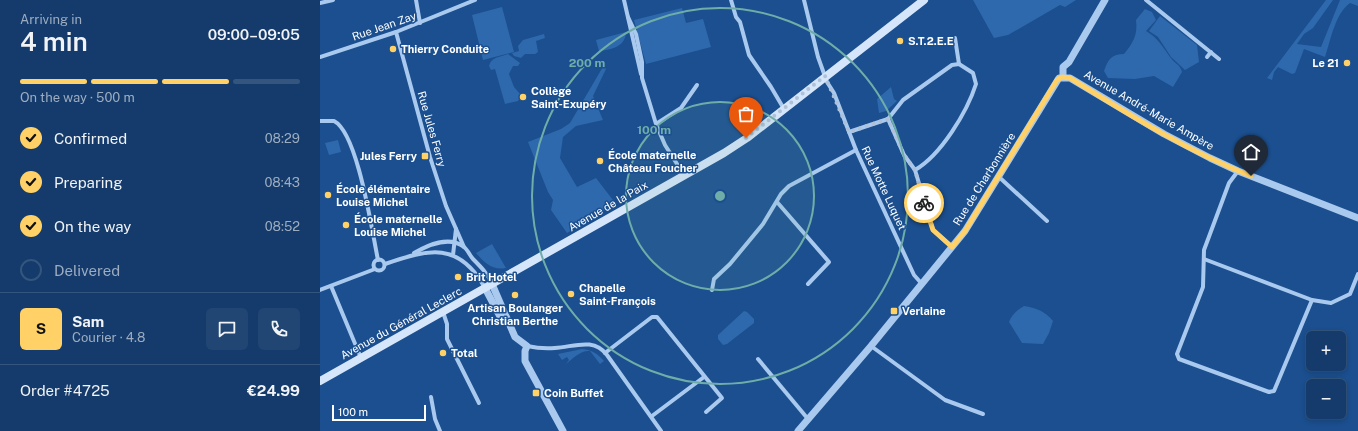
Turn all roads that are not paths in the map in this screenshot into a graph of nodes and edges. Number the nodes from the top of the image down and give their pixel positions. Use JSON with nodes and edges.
{"nodes":[{"id":1,"x":333,"y":0,"type":"edge"},
{"id":2,"x":416,"y":0,"type":"edge"},
{"id":3,"x":475,"y":0,"type":"edge"},
{"id":4,"x":624,"y":0,"type":"edge"},
{"id":5,"x":731,"y":0,"type":"edge"},
{"id":6,"x":804,"y":0,"type":"edge"},
{"id":7,"x":924,"y":0,"type":"edge"},
{"id":8,"x":1105,"y":0,"type":"edge"},
{"id":9,"x":1146,"y":0,"type":"edge"},
{"id":10,"x":320,"y":3,"type":"edge"},
{"id":11,"x":420,"y":23,"type":"junction"},
{"id":12,"x":396,"y":32,"type":"junction"},
{"id":13,"x":955,"y":38,"type":"dead end"},
{"id":14,"x":1210,"y":52,"type":"junction"},
{"id":15,"x":320,"y":56,"type":"edge"},
{"id":16,"x":1207,"y":57,"type":"dead end"},
{"id":17,"x":1219,"y":59,"type":"dead end"},
{"id":18,"x":959,"y":64,"type":"junction"},
{"id":19,"x":825,"y":76,"type":"junction"},
{"id":20,"x":1062,"y":77,"type":"junction"},
{"id":21,"x":697,"y":85,"type":"dead end"},
{"id":22,"x":784,"y":109,"type":"junction"},
{"id":23,"x":888,"y":119,"type":"junction"},
{"id":24,"x":320,"y":121,"type":"edge"},
{"id":25,"x":656,"y":124,"type":"junction"},
{"id":26,"x":849,"y":132,"type":"junction"},
{"id":27,"x":856,"y":150,"type":"junction"},
{"id":28,"x":915,"y":170,"type":"junction"},
{"id":29,"x":1238,"y":171,"type":"junction"},
{"id":30,"x":685,"y":176,"type":"junction"},
{"id":31,"x":999,"y":176,"type":"junction"},
{"id":32,"x":777,"y":202,"type":"junction"},
{"id":33,"x":1358,"y":218,"type":"edge"},
{"id":34,"x":1047,"y":221,"type":"dead end"},
{"id":35,"x":456,"y":228,"type":"junction"},
{"id":36,"x":454,"y":243,"type":"junction"},
{"id":37,"x":464,"y":247,"type":"junction"},
{"id":38,"x":952,"y":247,"type":"junction"},
{"id":39,"x":453,"y":255,"type":"junction"},
{"id":40,"x":411,"y":256,"type":"junction"},
{"id":41,"x":1204,"y":259,"type":"junction"},
{"id":42,"x":378,"y":260,"type":"junction"},
{"id":43,"x":385,"y":264,"type":"junction"},
{"id":44,"x":375,"y":269,"type":"junction"},
{"id":45,"x":1358,"y":274,"type":"edge"},
{"id":46,"x":808,"y":284,"type":"dead end"},
{"id":47,"x":922,"y":284,"type":"junction"},
{"id":48,"x":331,"y":286,"type":"junction"},
{"id":49,"x":489,"y":286,"type":"junction"},
{"id":50,"x":320,"y":290,"type":"edge"},
{"id":51,"x":712,"y":290,"type":"dead end"},
{"id":52,"x":1312,"y":300,"type":"junction"},
{"id":53,"x":443,"y":312,"type":"junction"},
{"id":54,"x":871,"y":346,"type":"junction"},
{"id":55,"x":526,"y":349,"type":"junction"},
{"id":56,"x":605,"y":352,"type":"junction"},
{"id":57,"x":361,"y":358,"type":"junction"},
{"id":58,"x":758,"y":359,"type":"dead end"},
{"id":59,"x":704,"y":377,"type":"junction"},
{"id":60,"x":320,"y":381,"type":"edge"},
{"id":61,"x":432,"y":397,"type":"dead end"},
{"id":62,"x":479,"y":403,"type":"dead end"},
{"id":63,"x":706,"y":412,"type":"dead end"},
{"id":64,"x":983,"y":414,"type":"dead end"},
{"id":65,"x":652,"y":416,"type":"junction"},
{"id":66,"x":808,"y":420,"type":"junction"},
{"id":67,"x":440,"y":431,"type":"edge"},
{"id":68,"x":563,"y":431,"type":"edge"},
{"id":69,"x":661,"y":431,"type":"edge"},
{"id":70,"x":798,"y":431,"type":"edge"}],
"edges":[{"from":1,"to":10,"type":"street"},
{"from":2,"to":11,"type":"street"},
{"from":3,"to":11,"type":"street","name":"Rue Jean Zay"},
{"from":4,"to":25,"type":"street"},
{"from":5,"to":22,"type":"street"},
{"from":6,"to":19,"type":"street","name":"Rue Motte Luquet"},
{"from":7,"to":19,"type":"main road","name":"Avenue de la Paix"},
{"from":8,"to":20,"type":"street","name":"Rue de Charbonnière"},
{"from":9,"to":14,"type":"street"},
{"from":11,"to":12,"type":"street","name":"Rue Jean Zay"},
{"from":12,"to":15,"type":"street","name":"Rue Jean Zay"},
{"from":12,"to":35,"type":"street","name":"Rue Jules Ferry"},
{"from":13,"to":18,"type":"street"},
{"from":14,"to":16,"type":"street"},
{"from":14,"to":17,"type":"street"},
{"from":18,"to":23,"type":"street"},
{"from":18,"to":28,"type":"street"},
{"from":19,"to":22,"type":"main road","name":"Avenue de la Paix"},
{"from":19,"to":26,"type":"street","name":"Rue Motte Luquet"},
{"from":20,"to":29,"type":"street","name":"Avenue André-Marie Ampère"},
{"from":20,"to":31,"type":"street","name":"Rue de Charbonnière"},
{"from":21,"to":25,"type":"street"},
{"from":22,"to":30,"type":"main road","name":"Avenue de la Paix"},
{"from":23,"to":26,"type":"street"},
{"from":23,"to":28,"type":"street"},
{"from":24,"to":42,"type":"street"},
{"from":25,"to":30,"type":"street"},
{"from":26,"to":27,"type":"street","name":"Rue Motte Luquet"},
{"from":27,"to":32,"type":"street"},
{"from":27,"to":47,"type":"street","name":"Rue Motte Luquet"},
{"from":28,"to":38,"type":"street"},
{"from":29,"to":33,"type":"street","name":"Avenue André-Marie Ampère"},
{"from":29,"to":41,"type":"street"},
{"from":30,"to":49,"type":"main road","name":"Avenue de la Paix"},
{"from":31,"to":34,"type":"street"},
{"from":31,"to":38,"type":"street","name":"Rue de Charbonnière"},
{"from":32,"to":46,"type":"street"},
{"from":32,"to":51,"type":"street"},
{"from":35,"to":36,"type":"street","name":"Rue Jules Ferry"},
{"from":35,"to":37,"type":"street","name":"Rue Jules Ferry"},
{"from":36,"to":37,"type":"street"},
{"from":36,"to":39,"type":"street","name":"Rue Jules Ferry"},
{"from":36,"to":40,"type":"street"},
{"from":37,"to":49,"type":"street"},
{"from":38,"to":47,"type":"street","name":"Rue de Charbonnière"},
{"from":39,"to":40,"type":"street"},
{"from":39,"to":49,"type":"street"},
{"from":40,"to":43,"type":"street"},
{"from":41,"to":52,"type":"street"},
{"from":41,"to":52,"type":"street"},
{"from":42,"to":43,"type":"street"},
{"from":42,"to":44,"type":"street"},
{"from":43,"to":44,"type":"street"},
{"from":44,"to":48,"type":"street"},
{"from":45,"to":52,"type":"street"},
{"from":47,"to":54,"type":"street","name":"Rue de Charbonnière"},
{"from":48,"to":50,"type":"street"},
{"from":48,"to":57,"type":"street"},
{"from":49,"to":53,"type":"main road","name":"Avenue du Général Leclerc"},
{"from":49,"to":55,"type":"street"},
{"from":53,"to":57,"type":"main road","name":"Avenue du Général Leclerc"},
{"from":53,"to":62,"type":"street"},
{"from":54,"to":64,"type":"street"},
{"from":54,"to":66,"type":"street","name":"Rue de Charbonnière"},
{"from":55,"to":56,"type":"street"},
{"from":55,"to":68,"type":"street"},
{"from":56,"to":59,"type":"street"},
{"from":56,"to":65,"type":"street"},
{"from":57,"to":60,"type":"main road","name":"Avenue du Général Leclerc"},
{"from":58,"to":66,"type":"street"},
{"from":59,"to":63,"type":"street"},
{"from":59,"to":65,"type":"street"},
{"from":61,"to":67,"type":"street"},
{"from":65,"to":69,"type":"street"},
{"from":66,"to":70,"type":"street","name":"Rue de Charbonnière"}]}
